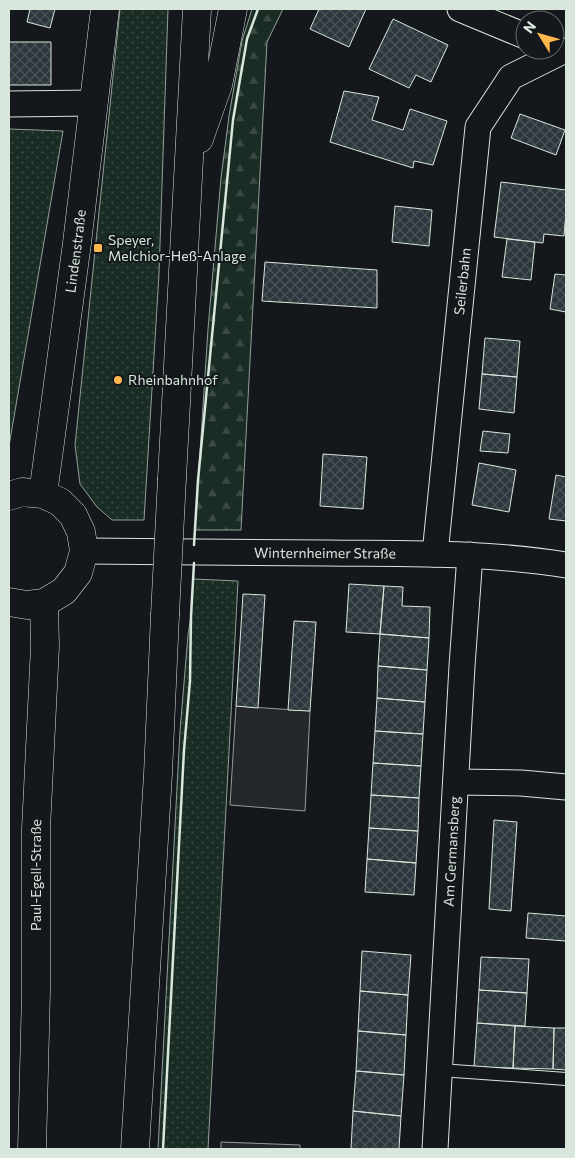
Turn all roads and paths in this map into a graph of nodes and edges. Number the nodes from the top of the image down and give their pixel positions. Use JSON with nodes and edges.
{"nodes":[{"id":1,"x":105,"y":9,"type":"edge"},
{"id":2,"x":197,"y":9,"type":"edge"},
{"id":3,"x":233,"y":9,"type":"edge"},
{"id":4,"x":460,"y":9,"type":"edge"},
{"id":5,"x":515,"y":32,"type":"edge"},
{"id":6,"x":544,"y":60,"type":"edge"},
{"id":7,"x":94,"y":103,"type":"junction"},
{"id":8,"x":9,"y":104,"type":"edge"},
{"id":9,"x":188,"y":168,"type":"junction"},
{"id":10,"x":43,"y":494,"type":"junction"},
{"id":11,"x":9,"y":496,"type":"edge"},
{"id":12,"x":84,"y":551,"type":"junction"},
{"id":13,"x":435,"y":554,"type":"junction"},
{"id":14,"x":470,"y":555,"type":"junction"},
{"id":15,"x":566,"y":565,"type":"edge"},
{"id":16,"x":9,"y":602,"type":"edge"},
{"id":17,"x":44,"y":602,"type":"junction"},
{"id":18,"x":456,"y":782,"type":"junction"},
{"id":19,"x":566,"y":786,"type":"edge"},
{"id":20,"x":440,"y":1070,"type":"junction"},
{"id":21,"x":566,"y":1079,"type":"edge"},
{"id":22,"x":32,"y":1149,"type":"edge"},
{"id":23,"x":135,"y":1149,"type":"edge"},
{"id":24,"x":435,"y":1149,"type":"edge"}],
"edges":[{"from":1,"to":7,"type":"main road","name":"Lindenstraße"},
{"from":2,"to":9,"type":"main road"},
{"from":3,"to":9,"type":"main road"},
{"from":4,"to":5,"type":"street"},
{"from":6,"to":13,"type":"street","name":"Seilerbahn"},
{"from":7,"to":8,"type":"street"},
{"from":7,"to":10,"type":"main road","name":"Lindenstraße"},
{"from":9,"to":23,"type":"main road","bridge":true},
{"from":10,"to":11,"type":"main road"},
{"from":10,"to":12,"type":"main road"},
{"from":12,"to":13,"type":"street","name":"Winternheimer Straße"},
{"from":12,"to":17,"type":"main road"},
{"from":13,"to":14,"type":"street","name":"Winternheimer Straße"},
{"from":14,"to":15,"type":"street","name":"Winternheimer Straße"},
{"from":14,"to":18,"type":"street","name":"Am Germansberg"},
{"from":16,"to":17,"type":"main road"},
{"from":17,"to":22,"type":"main road","name":"Paul-Egell-Straße"},
{"from":18,"to":19,"type":"street"},
{"from":18,"to":20,"type":"street","name":"Am Germansberg"},
{"from":20,"to":21,"type":"lane"},
{"from":20,"to":24,"type":"street","name":"Am Germansberg"}]}
